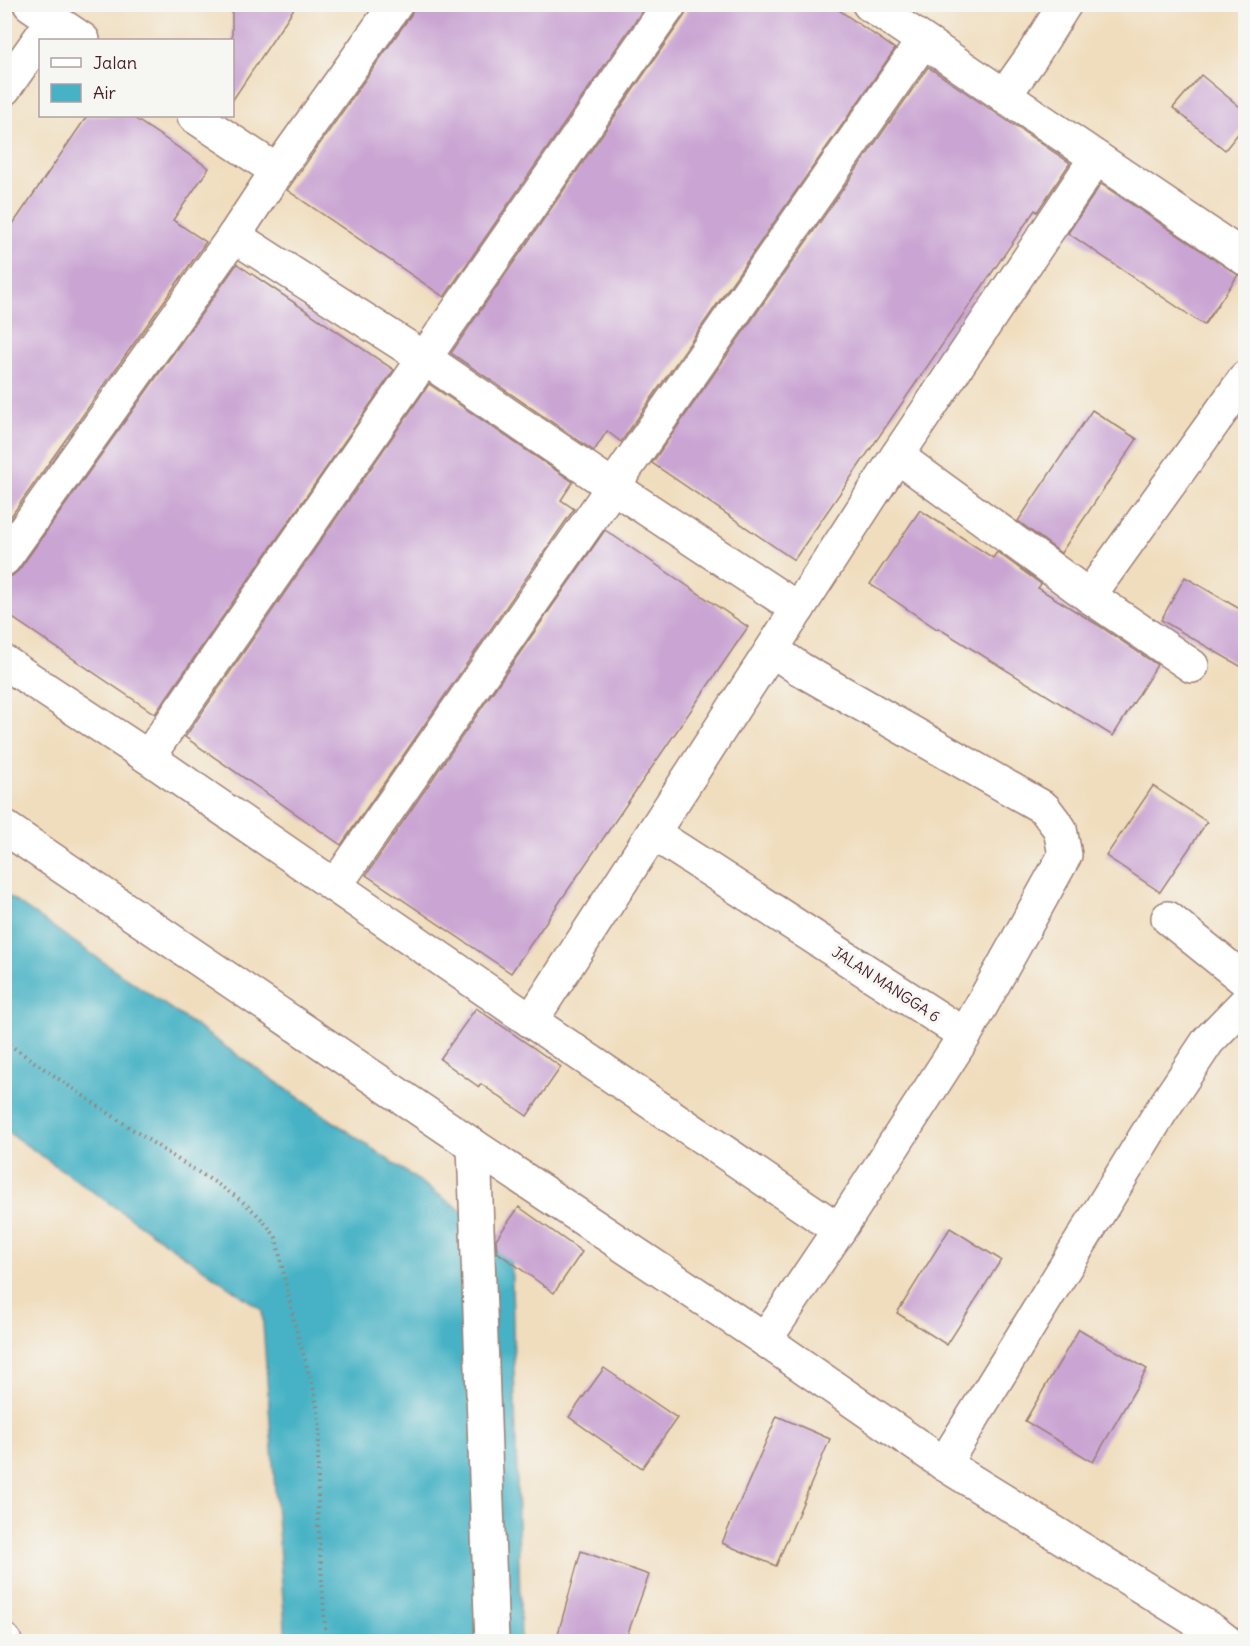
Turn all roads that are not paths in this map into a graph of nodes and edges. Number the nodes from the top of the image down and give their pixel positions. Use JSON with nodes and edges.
{"nodes":[{"id":1,"x":396,"y":4,"type":"edge"},
{"id":2,"x":670,"y":4,"type":"edge"},
{"id":3,"x":869,"y":4,"type":"edge"},
{"id":4,"x":1065,"y":4,"type":"edge"},
{"id":5,"x":42,"y":12,"type":"edge"},
{"id":6,"x":82,"y":39,"type":"edge"},
{"id":7,"x":922,"y":41,"type":"junction"},
{"id":8,"x":4,"y":88,"type":"edge"},
{"id":9,"x":1004,"y":96,"type":"junction"},
{"id":10,"x":196,"y":117,"type":"edge"},
{"id":11,"x":1096,"y":158,"type":"junction"},
{"id":12,"x":277,"y":171,"type":"junction"},
{"id":13,"x":234,"y":236,"type":"junction"},
{"id":14,"x":1245,"y":259,"type":"edge"},
{"id":15,"x":424,"y":358,"type":"junction"},
{"id":16,"x":1245,"y":377,"type":"edge"},
{"id":17,"x":897,"y":456,"type":"junction"},
{"id":18,"x":612,"y":486,"type":"junction"},
{"id":19,"x":4,"y":559,"type":"edge"},
{"id":20,"x":1089,"y":597,"type":"junction"},
{"id":21,"x":798,"y":609,"type":"junction"},
{"id":22,"x":772,"y":650,"type":"junction"},
{"id":23,"x":4,"y":662,"type":"edge"},
{"id":24,"x":1192,"y":666,"type":"dead end"},
{"id":25,"x":148,"y":757,"type":"junction"},
{"id":26,"x":4,"y":828,"type":"edge"},
{"id":27,"x":653,"y":833,"type":"junction"},
{"id":28,"x":335,"y":886,"type":"junction"},
{"id":29,"x":1168,"y":918,"type":"dead end"},
{"id":30,"x":1245,"y":981,"type":"edge"},
{"id":31,"x":1245,"y":1002,"type":"edge"},
{"id":32,"x":531,"y":1021,"type":"junction"},
{"id":33,"x":965,"y":1035,"type":"junction"},
{"id":34,"x":474,"y":1146,"type":"junction"},
{"id":35,"x":839,"y":1230,"type":"junction"},
{"id":36,"x":765,"y":1340,"type":"junction"},
{"id":37,"x":944,"y":1464,"type":"junction"},
{"id":38,"x":1217,"y":1638,"type":"edge"},
{"id":39,"x":492,"y":1641,"type":"edge"}],
"edges":[{"from":1,"to":12,"type":"street"},
{"from":2,"to":15,"type":"street"},
{"from":3,"to":7,"type":"street"},
{"from":4,"to":9,"type":"street"},
{"from":5,"to":6,"type":"street"},
{"from":5,"to":8,"type":"street"},
{"from":7,"to":9,"type":"street"},
{"from":7,"to":18,"type":"street"},
{"from":9,"to":11,"type":"street"},
{"from":10,"to":12,"type":"street"},
{"from":11,"to":14,"type":"street"},
{"from":11,"to":17,"type":"street"},
{"from":12,"to":13,"type":"street"},
{"from":13,"to":15,"type":"street"},
{"from":13,"to":19,"type":"street"},
{"from":15,"to":18,"type":"street"},
{"from":15,"to":25,"type":"street"},
{"from":16,"to":20,"type":"street"},
{"from":17,"to":20,"type":"street"},
{"from":17,"to":21,"type":"street"},
{"from":18,"to":21,"type":"street"},
{"from":18,"to":28,"type":"street"},
{"from":20,"to":24,"type":"street"},
{"from":21,"to":22,"type":"street"},
{"from":22,"to":27,"type":"street"},
{"from":22,"to":33,"type":"street"},
{"from":23,"to":25,"type":"street"},
{"from":25,"to":28,"type":"street"},
{"from":26,"to":34,"type":"street"},
{"from":27,"to":32,"type":"street"},
{"from":27,"to":33,"type":"street","name":"JALAN MANGGA 6"},
{"from":28,"to":32,"type":"street"},
{"from":29,"to":30,"type":"street"},
{"from":31,"to":37,"type":"street"},
{"from":32,"to":35,"type":"street"},
{"from":33,"to":35,"type":"street"},
{"from":34,"to":36,"type":"street"},
{"from":34,"to":39,"type":"street"},
{"from":35,"to":36,"type":"street"},
{"from":36,"to":37,"type":"street"},
{"from":37,"to":38,"type":"street"}]}
